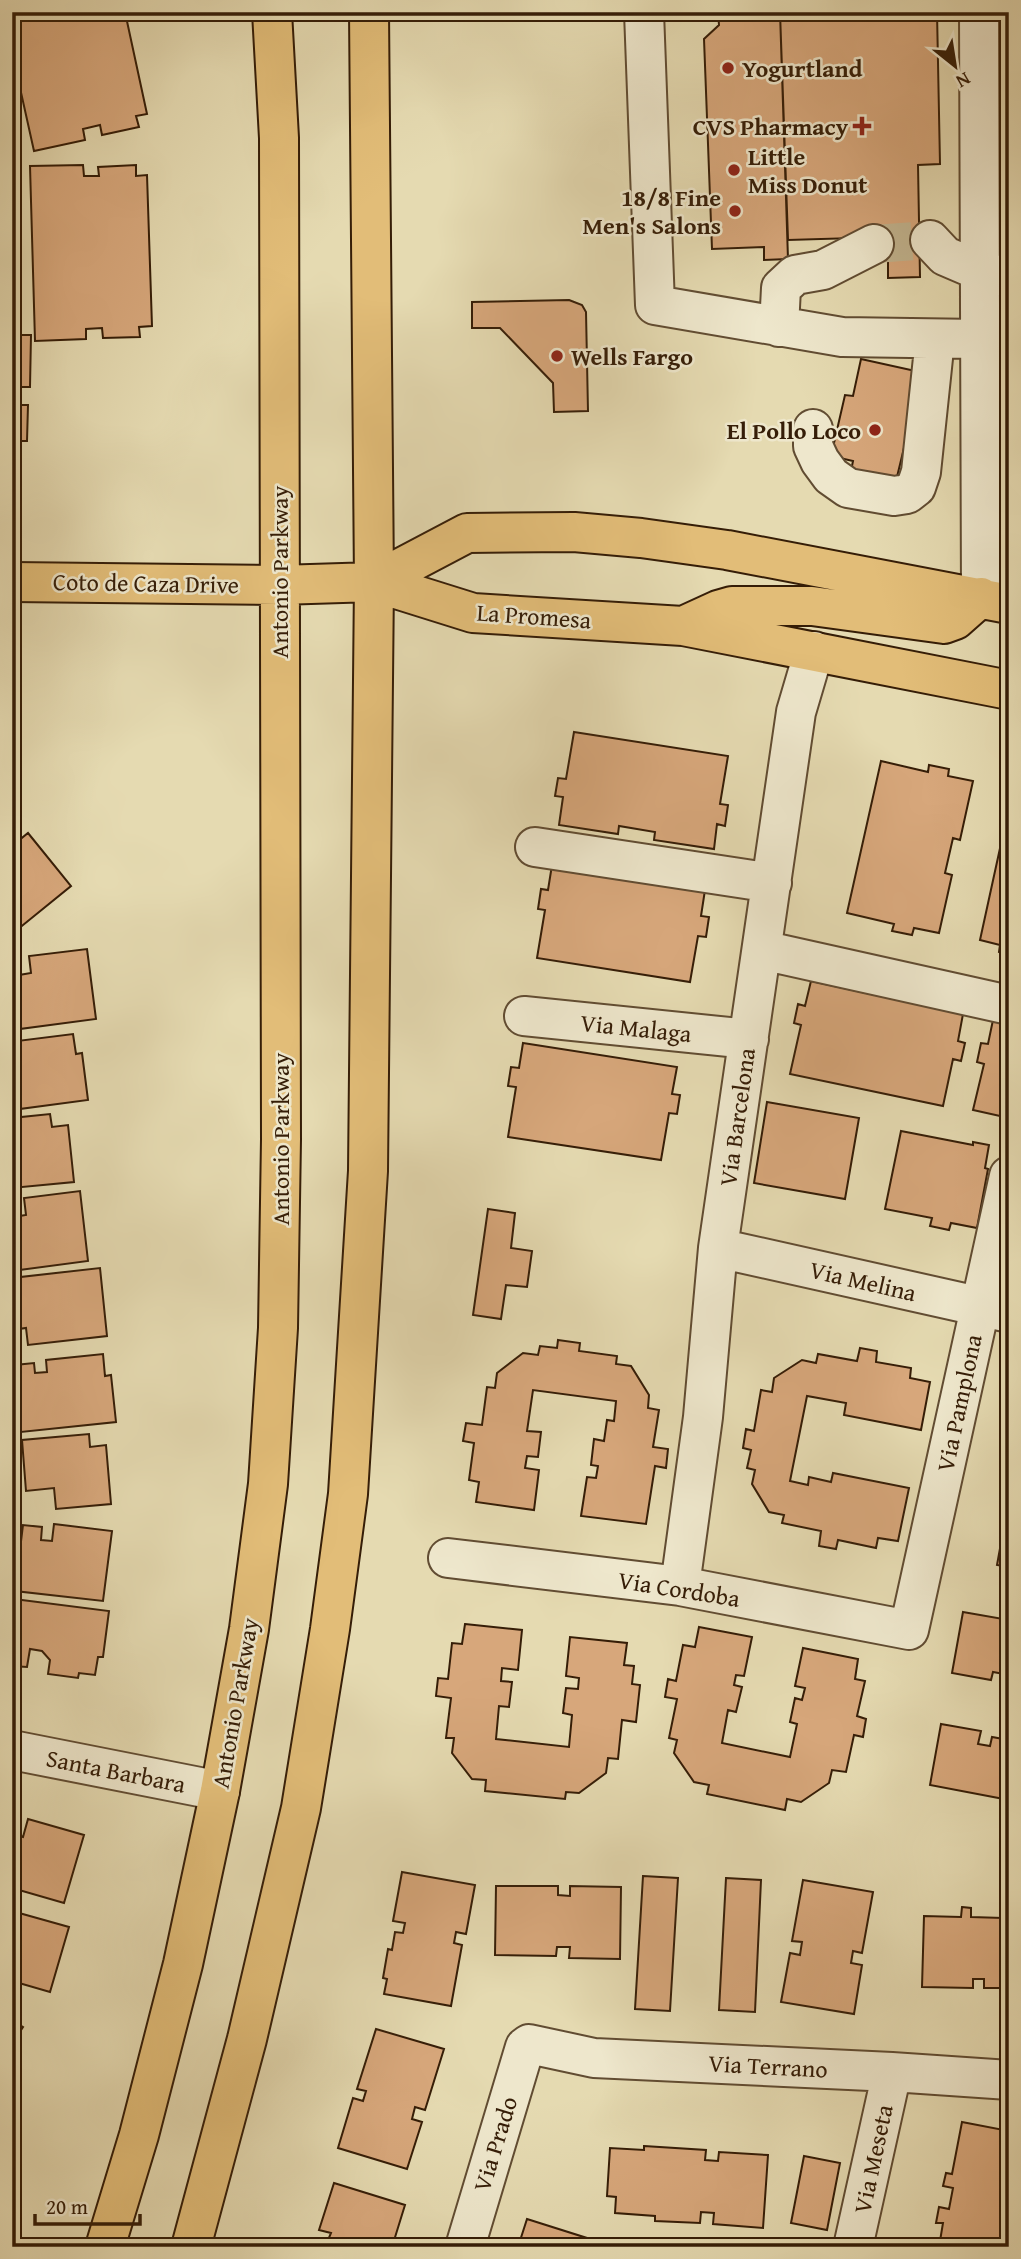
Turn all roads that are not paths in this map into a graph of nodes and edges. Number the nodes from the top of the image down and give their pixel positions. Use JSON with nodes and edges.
{"nodes":[{"id":1,"x":272,"y":12,"type":"edge"},
{"id":2,"x":369,"y":12,"type":"edge"},
{"id":3,"x":644,"y":12,"type":"edge"},
{"id":4,"x":979,"y":12,"type":"edge"},
{"id":5,"x":935,"y":253,"type":"tunnel mouth"},
{"id":6,"x":868,"y":255,"type":"tunnel mouth"},
{"id":7,"x":995,"y":274,"type":"edge"},
{"id":8,"x":779,"y":327,"type":"junction"},
{"id":9,"x":935,"y":339,"type":"junction"},
{"id":10,"x":981,"y":339,"type":"junction"},
{"id":11,"x":813,"y":429,"type":"dead end"},
{"id":12,"x":12,"y":582,"type":"edge"},
{"id":13,"x":374,"y":582,"type":"junction"},
{"id":14,"x":279,"y":585,"type":"junction"},
{"id":15,"x":995,"y":601,"type":"edge"},
{"id":16,"x":683,"y":626,"type":"junction"},
{"id":17,"x":814,"y":651,"type":"junction"},
{"id":18,"x":1009,"y":690,"type":"edge"},
{"id":19,"x":535,"y":846,"type":"dead end"},
{"id":20,"x":772,"y":883,"type":"junction"},
{"id":21,"x":762,"y":950,"type":"junction"},
{"id":22,"x":1009,"y":1005,"type":"edge"},
{"id":23,"x":523,"y":1016,"type":"dead end"},
{"id":24,"x":749,"y":1040,"type":"junction"},
{"id":25,"x":1009,"y":1176,"type":"edge"},
{"id":26,"x":718,"y":1248,"type":"junction"},
{"id":27,"x":994,"y":1310,"type":"edge"},
{"id":28,"x":448,"y":1558,"type":"dead end"},
{"id":29,"x":680,"y":1586,"type":"junction"},
{"id":30,"x":909,"y":1630,"type":"joint"},
{"id":31,"x":12,"y":1750,"type":"edge"},
{"id":32,"x":220,"y":1791,"type":"junction"},
{"id":33,"x":529,"y":2044,"type":"joint"},
{"id":34,"x":892,"y":2072,"type":"junction"},
{"id":35,"x":1009,"y":2080,"type":"edge"},
{"id":36,"x":105,"y":2247,"type":"edge"},
{"id":37,"x":191,"y":2247,"type":"edge"},
{"id":38,"x":465,"y":2247,"type":"edge"},
{"id":39,"x":853,"y":2247,"type":"edge"}],
"edges":[{"from":1,"to":14,"type":"main road","name":"Antonio Parkway"},
{"from":2,"to":13,"type":"main road"},
{"from":3,"to":8,"type":"street"},
{"from":4,"to":7,"type":"street"},
{"from":5,"to":7,"type":"street"},
{"from":6,"to":8,"type":"street"},
{"from":7,"to":10,"type":"street"},
{"from":8,"to":9,"type":"street"},
{"from":9,"to":10,"type":"street"},
{"from":9,"to":11,"type":"street"},
{"from":10,"to":15,"type":"street"},
{"from":12,"to":14,"type":"main road","name":"Coto de Caza Drive"},
{"from":13,"to":14,"type":"main road","name":"Coto de Caza Drive"},
{"from":13,"to":15,"type":"main road"},
{"from":13,"to":16,"type":"main road","name":"La Promesa"},
{"from":13,"to":37,"type":"main road"},
{"from":14,"to":32,"type":"main road","name":"Antonio Parkway"},
{"from":15,"to":16,"type":"main road"},
{"from":16,"to":17,"type":"main road","name":"La Promesa"},
{"from":17,"to":18,"type":"main road","name":"La Promesa"},
{"from":17,"to":20,"type":"street","name":"Via Barcelona"},
{"from":19,"to":20,"type":"street"},
{"from":20,"to":21,"type":"street","name":"Via Barcelona"},
{"from":21,"to":22,"type":"street"},
{"from":21,"to":24,"type":"street","name":"Via Barcelona"},
{"from":23,"to":24,"type":"street","name":"Via Malaga"},
{"from":24,"to":26,"type":"street","name":"Via Barcelona"},
{"from":25,"to":27,"type":"street","name":"Via Pamplona"},
{"from":26,"to":27,"type":"street","name":"Via Melina"},
{"from":26,"to":29,"type":"street","name":"Via Barcelona"},
{"from":27,"to":30,"type":"street","name":"Via Pamplona"},
{"from":28,"to":29,"type":"street","name":"Via Cordoba"},
{"from":29,"to":30,"type":"street","name":"Via Cordoba"},
{"from":31,"to":32,"type":"street","name":"Santa Barbara"},
{"from":32,"to":36,"type":"main road","name":"Antonio Parkway"},
{"from":33,"to":34,"type":"street","name":"Via Terrano"},
{"from":33,"to":38,"type":"street","name":"Via Prado"},
{"from":34,"to":35,"type":"street","name":"Via Terrano"},
{"from":34,"to":39,"type":"street","name":"Via Meseta"}]}
